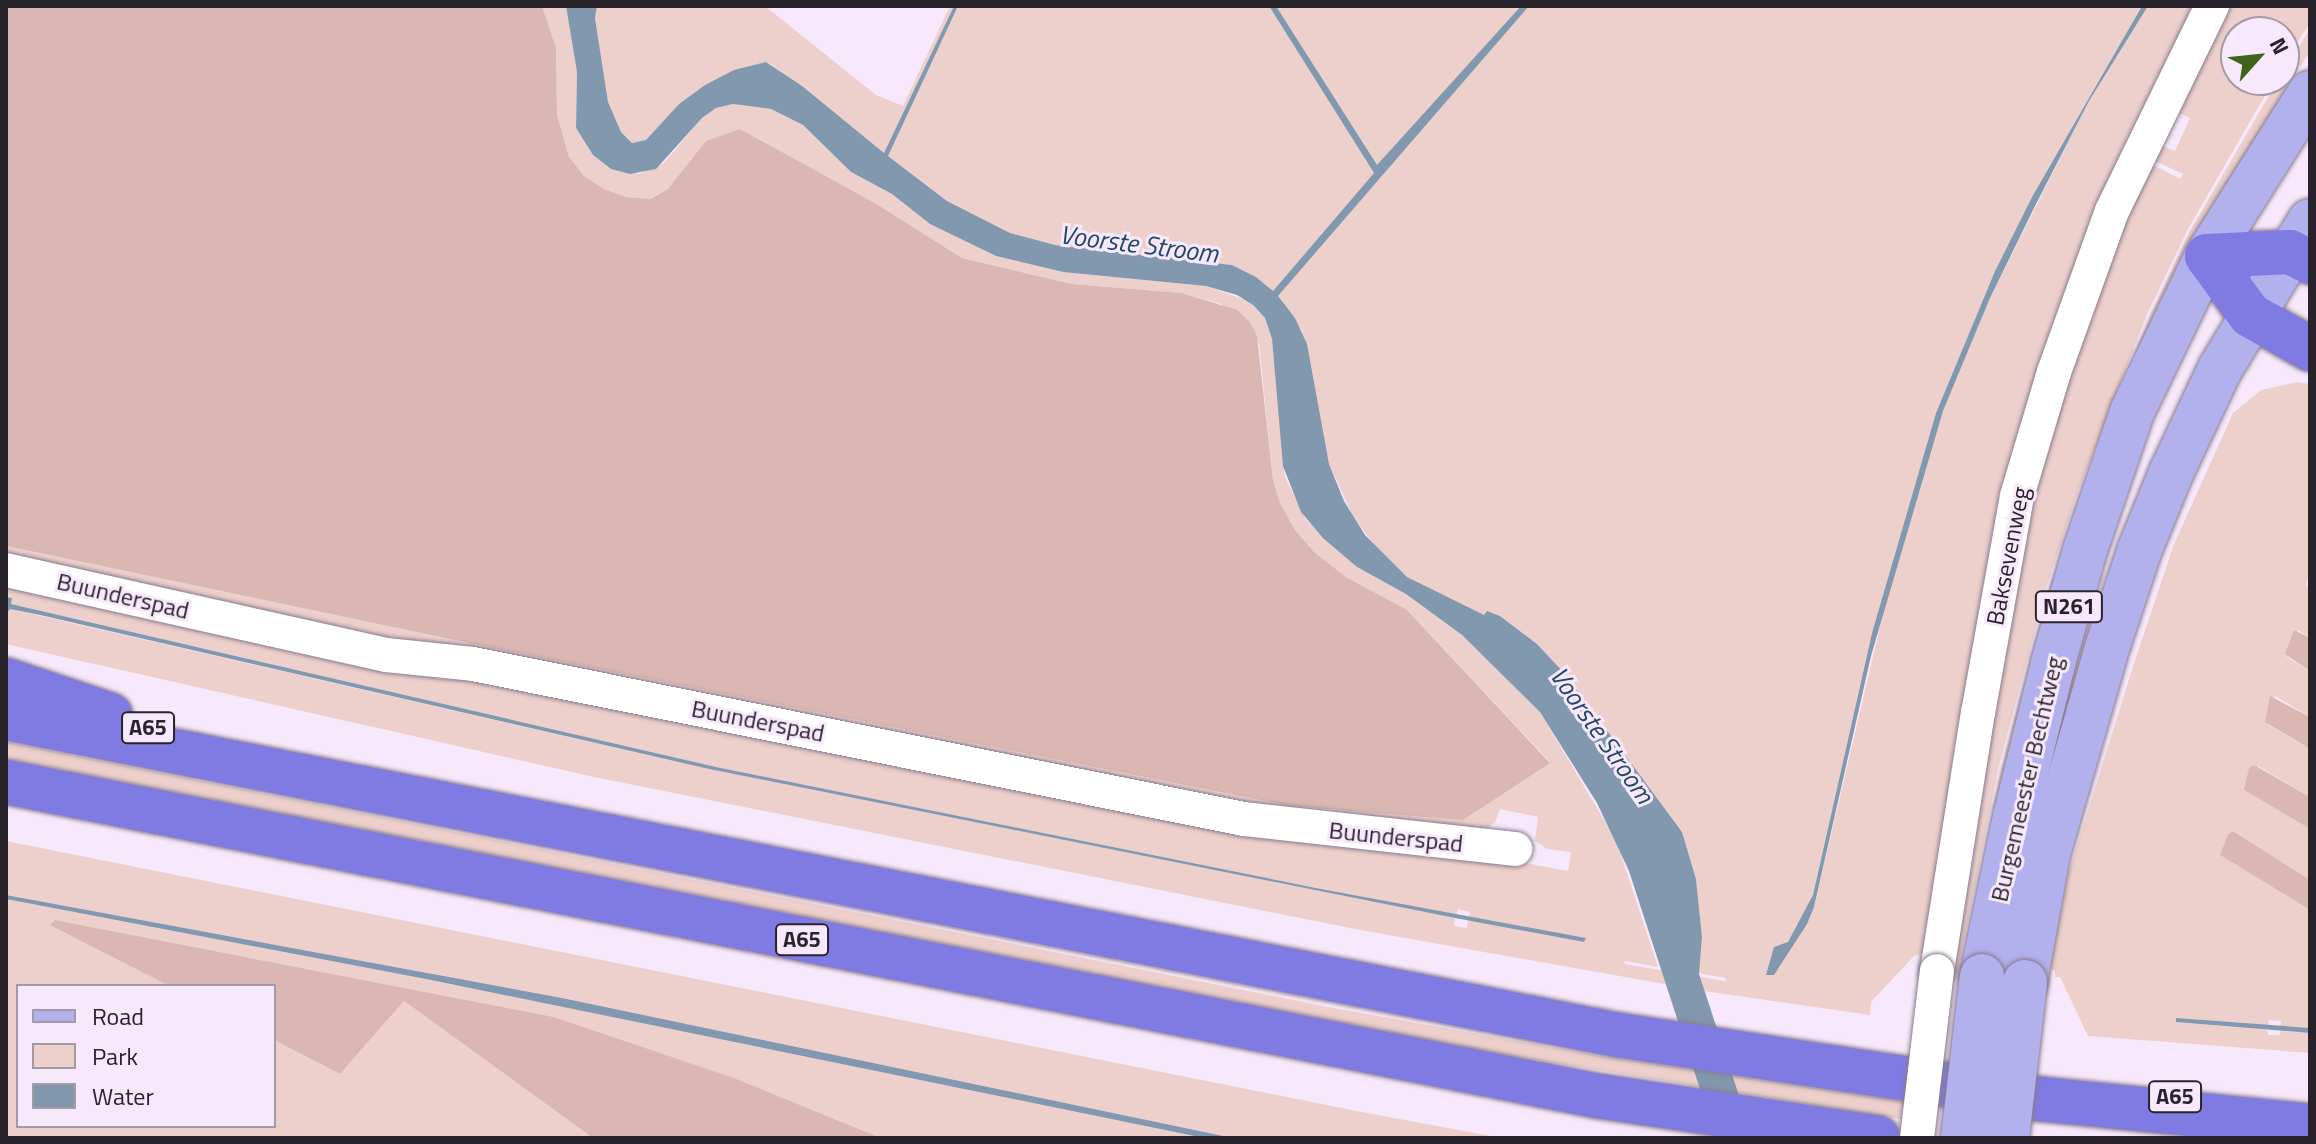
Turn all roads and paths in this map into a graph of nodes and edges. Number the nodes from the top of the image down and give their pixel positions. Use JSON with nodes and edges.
{"nodes":[{"id":1,"x":2212,"y":6,"type":"edge"},
{"id":2,"x":2310,"y":93,"type":"edge"},
{"id":3,"x":2303,"y":245,"type":"edge"},
{"id":4,"x":2207,"y":256,"type":"junction"},
{"id":5,"x":2250,"y":315,"type":"junction"},
{"id":6,"x":2310,"y":349,"type":"edge"},
{"id":7,"x":6,"y":570,"type":"edge"},
{"id":8,"x":6,"y":680,"type":"edge"},
{"id":9,"x":6,"y":718,"type":"edge"},
{"id":10,"x":291,"y":775,"type":"junction"},
{"id":11,"x":6,"y":782,"type":"edge"},
{"id":12,"x":1515,"y":849,"type":"dead end"},
{"id":13,"x":2310,"y":1095,"type":"edge"},
{"id":14,"x":2040,"y":1099,"type":"junction"},
{"id":15,"x":2310,"y":1126,"type":"edge"},
{"id":16,"x":1878,"y":1138,"type":"edge"},
{"id":17,"x":1917,"y":1138,"type":"edge"},
{"id":18,"x":1963,"y":1138,"type":"edge"},
{"id":19,"x":2007,"y":1138,"type":"edge"}],
"edges":[{"from":1,"to":17,"type":"street","name":"Baksevenweg","bridge":true},
{"from":2,"to":4,"type":"main road","name":"Burgemeester Bechtweg","number":"N261"},
{"from":3,"to":4,"type":"highway"},
{"from":3,"to":5,"type":"main road","name":"Burgemeester Bechtweg","number":"N261"},
{"from":4,"to":5,"type":"highway"},
{"from":4,"to":18,"type":"main road","name":"Burgemeester Bechtweg","number":"N261","bridge":true},
{"from":5,"to":6,"type":"highway"},
{"from":5,"to":19,"type":"main road","name":"Burgemeester Bechtweg","number":"N261","bridge":true},
{"from":7,"to":12,"type":"street","name":"Buunderspad"},
{"from":8,"to":10,"type":"highway","number":"A65"},
{"from":9,"to":10,"type":"highway","number":"A65"},
{"from":10,"to":14,"type":"highway","number":"A65"},
{"from":11,"to":16,"type":"highway","number":"A65"},
{"from":13,"to":14,"type":"highway","number":"A65"},
{"from":14,"to":15,"type":"highway","number":"A65"}]}
